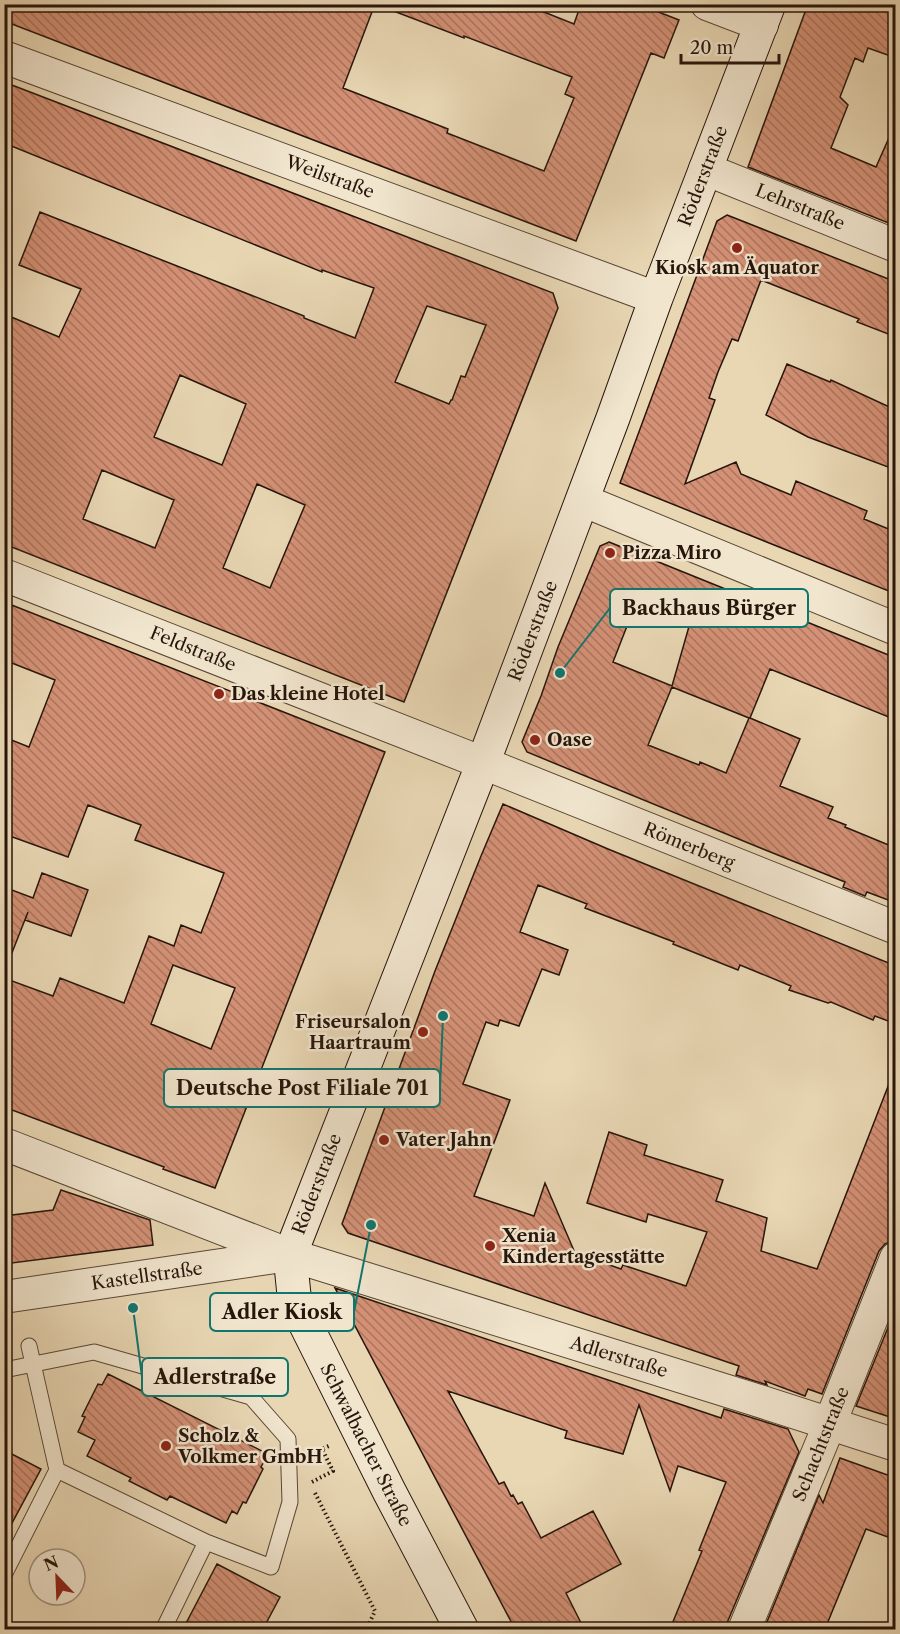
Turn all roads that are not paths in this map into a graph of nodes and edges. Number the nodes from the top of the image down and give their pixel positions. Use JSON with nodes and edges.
{"nodes":[{"id":1,"x":707,"y":4,"type":"edge"},
{"id":2,"x":766,"y":14,"type":"edge"},
{"id":3,"x":4,"y":57,"type":"edge"},
{"id":4,"x":705,"y":169,"type":"junction"},
{"id":5,"x":896,"y":246,"type":"edge"},
{"id":6,"x":656,"y":298,"type":"junction"},
{"id":7,"x":582,"y":500,"type":"junction"},
{"id":8,"x":4,"y":574,"type":"edge"},
{"id":9,"x":896,"y":629,"type":"edge"},
{"id":10,"x":483,"y":763,"type":"junction"},
{"id":11,"x":896,"y":928,"type":"edge"},
{"id":12,"x":4,"y":1144,"type":"edge"},
{"id":13,"x":290,"y":1255,"type":"junction"},
{"id":14,"x":896,"y":1258,"type":"edge"},
{"id":15,"x":4,"y":1297,"type":"edge"},
{"id":16,"x":29,"y":1346,"type":"dead end"},
{"id":17,"x":33,"y":1364,"type":"junction"},
{"id":18,"x":4,"y":1370,"type":"edge"},
{"id":19,"x":830,"y":1423,"type":"junction"},
{"id":20,"x":896,"y":1445,"type":"edge"},
{"id":21,"x":57,"y":1470,"type":"junction"},
{"id":22,"x":206,"y":1542,"type":"junction"},
{"id":23,"x":4,"y":1575,"type":"edge"},
{"id":24,"x":163,"y":1629,"type":"edge"},
{"id":25,"x":462,"y":1629,"type":"edge"},
{"id":26,"x":744,"y":1629,"type":"edge"}],
"edges":[{"from":1,"to":2,"type":"street"},
{"from":2,"to":4,"type":"street","name":"Röderstraße"},
{"from":3,"to":6,"type":"street","name":"Weilstraße"},
{"from":4,"to":5,"type":"street","name":"Lehrstraße"},
{"from":4,"to":6,"type":"street","name":"Röderstraße"},
{"from":6,"to":7,"type":"street","name":"Röderstraße"},
{"from":7,"to":9,"type":"street"},
{"from":7,"to":10,"type":"street","name":"Röderstraße"},
{"from":8,"to":10,"type":"street","name":"Feldstraße"},
{"from":10,"to":11,"type":"street","name":"Römerberg"},
{"from":10,"to":13,"type":"street","name":"Röderstraße"},
{"from":12,"to":13,"type":"street","name":"Adlerstraße"},
{"from":13,"to":15,"type":"street","name":"Kastellstraße"},
{"from":13,"to":19,"type":"street","name":"Adlerstraße"},
{"from":13,"to":25,"type":"street","name":"Schwalbacher Straße"},
{"from":14,"to":19,"type":"street","name":"Schachtstraße"},
{"from":16,"to":17,"type":"lane"},
{"from":17,"to":18,"type":"lane"},
{"from":17,"to":21,"type":"lane"},
{"from":17,"to":22,"type":"lane"},
{"from":19,"to":20,"type":"street","name":"Adlerstraße"},
{"from":19,"to":26,"type":"street","name":"Schachtstraße"},
{"from":21,"to":22,"type":"lane"},
{"from":21,"to":23,"type":"lane"},
{"from":22,"to":24,"type":"lane"}]}
